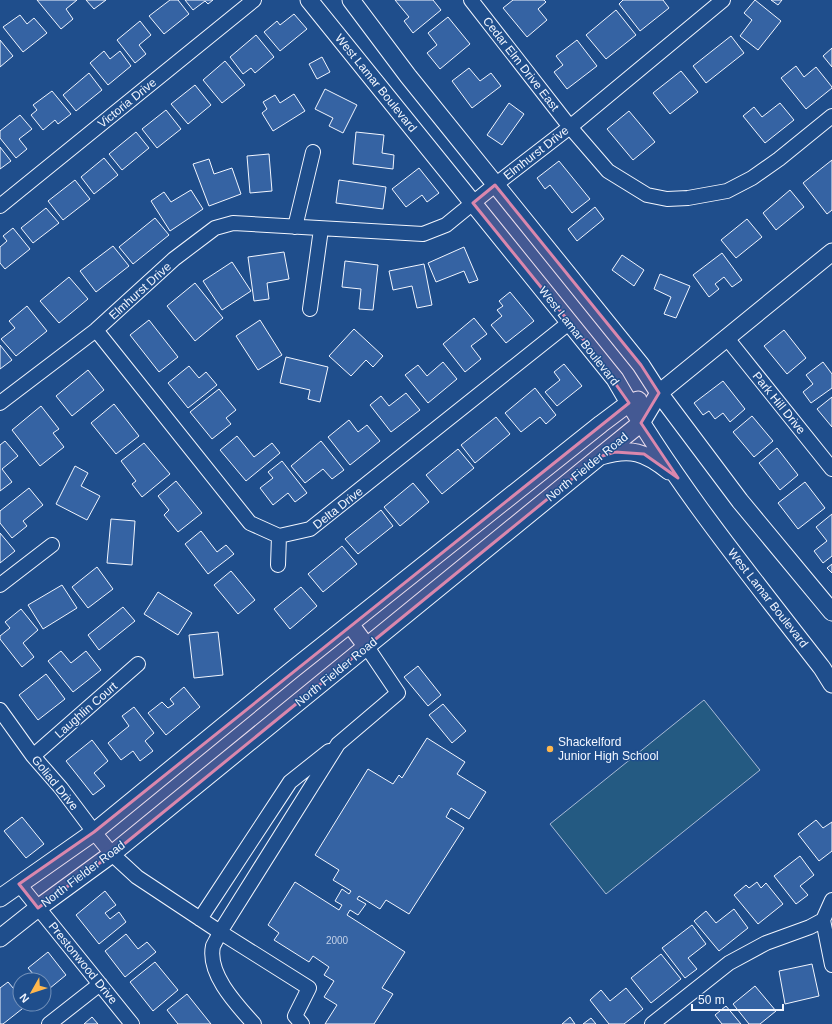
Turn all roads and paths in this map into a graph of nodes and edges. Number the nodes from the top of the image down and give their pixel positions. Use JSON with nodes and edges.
{"nodes":[{"id":1,"x":254,"y":0,"type":"edge"},
{"id":2,"x":309,"y":0,"type":"edge"},
{"id":3,"x":351,"y":0,"type":"edge"},
{"id":4,"x":472,"y":0,"type":"edge"},
{"id":5,"x":723,"y":0,"type":"edge"},
{"id":6,"x":832,"y":116,"type":"edge"},
{"id":7,"x":570,"y":127,"type":"junction"},
{"id":8,"x":314,"y":152,"type":"dead end"},
{"id":9,"x":495,"y":185,"type":"junction"},
{"id":10,"x":472,"y":203,"type":"junction"},
{"id":11,"x":0,"y":206,"type":"edge"},
{"id":12,"x":295,"y":227,"type":"junction"},
{"id":13,"x":321,"y":228,"type":"junction"},
{"id":14,"x":832,"y":252,"type":"edge"},
{"id":15,"x":310,"y":309,"type":"dead end"},
{"id":16,"x":570,"y":322,"type":"junction"},
{"id":17,"x":96,"y":330,"type":"junction"},
{"id":18,"x":726,"y":337,"type":"junction"},
{"id":19,"x":659,"y":393,"type":"junction"},
{"id":20,"x":0,"y":403,"type":"edge"},
{"id":21,"x":629,"y":403,"type":"junction"},
{"id":22,"x":641,"y":423,"type":"junction"},
{"id":23,"x":599,"y":457,"type":"junction"},
{"id":24,"x":832,"y":469,"type":"edge"},
{"id":25,"x":678,"y":478,"type":"junction"},
{"id":26,"x":279,"y":536,"type":"junction"},
{"id":27,"x":52,"y":545,"type":"dead end"},
{"id":28,"x":278,"y":566,"type":"dead end"},
{"id":29,"x":0,"y":585,"type":"edge"},
{"id":30,"x":832,"y":612,"type":"edge"},
{"id":31,"x":350,"y":624,"type":"junction"},
{"id":32,"x":367,"y":647,"type":"junction"},
{"id":33,"x":138,"y":664,"type":"dead end"},
{"id":34,"x":832,"y":684,"type":"edge"},
{"id":35,"x":0,"y":710,"type":"edge"},
{"id":36,"x":338,"y":744,"type":"junction"},
{"id":37,"x":33,"y":756,"type":"junction"},
{"id":38,"x":94,"y":832,"type":"junction"},
{"id":39,"x":112,"y":854,"type":"junction"},
{"id":40,"x":19,"y":884,"type":"junction"},
{"id":41,"x":0,"y":898,"type":"edge"},
{"id":42,"x":832,"y":900,"type":"edge"},
{"id":43,"x":38,"y":908,"type":"junction"},
{"id":44,"x":200,"y":919,"type":"junction"},
{"id":45,"x":823,"y":920,"type":"junction"},
{"id":46,"x":220,"y":932,"type":"junction"},
{"id":47,"x":0,"y":938,"type":"edge"},
{"id":48,"x":832,"y":965,"type":"edge"},
{"id":49,"x":100,"y":984,"type":"junction"},
{"id":50,"x":49,"y":1024,"type":"edge"},
{"id":51,"x":132,"y":1024,"type":"edge"},
{"id":52,"x":254,"y":1024,"type":"edge"},
{"id":53,"x":302,"y":1024,"type":"edge"},
{"id":54,"x":652,"y":1024,"type":"edge"}],
"edges":[{"from":1,"to":11,"type":"street","name":"Victoria Drive"},
{"from":2,"to":10,"type":"main road","name":"West Lamar Boulevard"},
{"from":3,"to":9,"type":"main road"},
{"from":4,"to":7,"type":"street","name":"Cedar Elm Drive East"},
{"from":5,"to":7,"type":"street","name":"Elmhurst Drive"},
{"from":6,"to":7,"type":"street","name":"Cedar Elm Drive East"},
{"from":7,"to":9,"type":"street","name":"Elmhurst Drive"},
{"from":8,"to":12,"type":"street"},
{"from":9,"to":10,"type":"street","name":"Elmhurst Drive"},
{"from":9,"to":19,"type":"main road"},
{"from":10,"to":13,"type":"street","name":"Elmhurst Drive"},
{"from":10,"to":16,"type":"main road","name":"West Lamar Boulevard"},
{"from":12,"to":13,"type":"street","name":"Elmhurst Drive"},
{"from":12,"to":17,"type":"street","name":"Elmhurst Drive"},
{"from":13,"to":15,"type":"street"},
{"from":14,"to":18,"type":"main road","name":"North Fielder Road"},
{"from":16,"to":21,"type":"main road","name":"West Lamar Boulevard"},
{"from":16,"to":26,"type":"street","name":"Delta Drive"},
{"from":17,"to":20,"type":"street","name":"Elmhurst Drive"},
{"from":17,"to":26,"type":"street"},
{"from":18,"to":19,"type":"main road","name":"North Fielder Road"},
{"from":18,"to":24,"type":"street","name":"Park Hill Drive"},
{"from":19,"to":21,"type":"main road","name":"North Fielder Road"},
{"from":19,"to":22,"type":"main road","name":"North Fielder Road"},
{"from":19,"to":30,"type":"main road"},
{"from":21,"to":22,"type":"main road","name":"West Lamar Boulevard"},
{"from":21,"to":31,"type":"main road","name":"North Fielder Road"},
{"from":22,"to":23,"type":"main road","name":"North Fielder Road"},
{"from":22,"to":25,"type":"main road","name":"West Lamar Boulevard"},
{"from":23,"to":25,"type":"main road"},
{"from":23,"to":32,"type":"main road","name":"North Fielder Road"},
{"from":25,"to":34,"type":"main road","name":"West Lamar Boulevard"},
{"from":26,"to":28,"type":"street"},
{"from":27,"to":29,"type":"street"},
{"from":31,"to":32,"type":"main road"},
{"from":31,"to":38,"type":"main road","name":"North Fielder Road"},
{"from":32,"to":36,"type":"street"},
{"from":32,"to":39,"type":"main road","name":"North Fielder Road"},
{"from":33,"to":37,"type":"street","name":"Laughlin Court"},
{"from":35,"to":37,"type":"street","name":"Goliad Drive"},
{"from":36,"to":44,"type":"street"},
{"from":36,"to":46,"type":"street"},
{"from":37,"to":38,"type":"street","name":"Goliad Drive"},
{"from":38,"to":39,"type":"street","name":"Goliad Drive"},
{"from":38,"to":40,"type":"main road","name":"North Fielder Road"},
{"from":39,"to":43,"type":"main road","name":"North Fielder Road"},
{"from":39,"to":44,"type":"street","name":"Goliad Drive"},
{"from":40,"to":41,"type":"main road","name":"North Fielder Road"},
{"from":40,"to":43,"type":"street","name":"Prestonwood Drive"},
{"from":42,"to":45,"type":"street"},
{"from":43,"to":47,"type":"main road","name":"North Fielder Road"},
{"from":43,"to":49,"type":"street","name":"Prestonwood Drive"},
{"from":44,"to":46,"type":"street","name":"Goliad Drive"},
{"from":45,"to":48,"type":"street"},
{"from":45,"to":54,"type":"street"},
{"from":46,"to":52,"type":"street"},
{"from":46,"to":53,"type":"street","name":"Goliad Drive"},
{"from":49,"to":50,"type":"street"},
{"from":49,"to":51,"type":"street","name":"Prestonwood Drive"}]}
